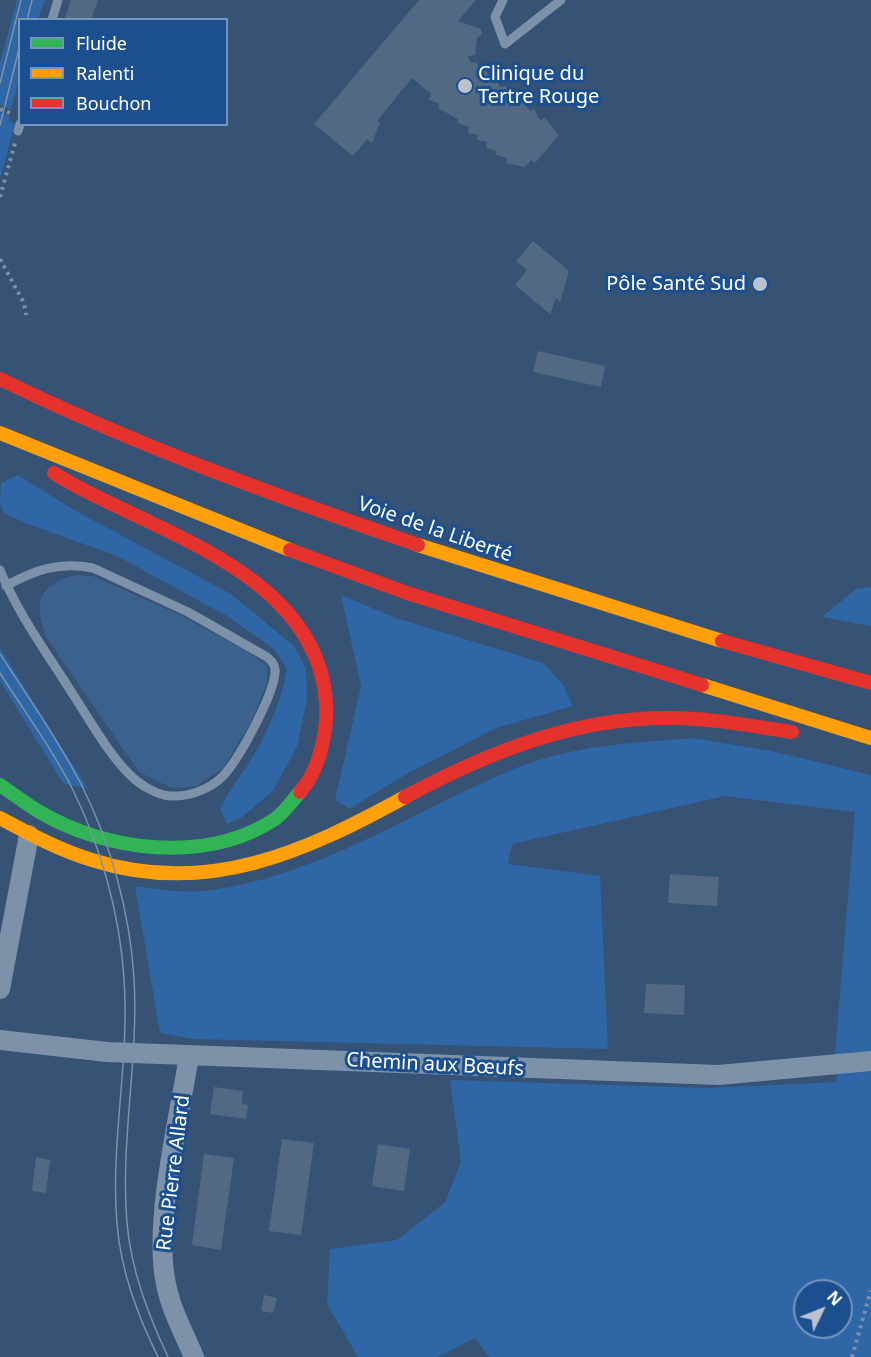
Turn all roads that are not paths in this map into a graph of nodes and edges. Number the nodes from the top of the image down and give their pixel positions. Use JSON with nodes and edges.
{"nodes":[{"id":1,"x":58,"y":0,"type":"edge"},
{"id":2,"x":503,"y":0,"type":"edge"},
{"id":3,"x":561,"y":0,"type":"edge"},
{"id":4,"x":53,"y":18,"type":"edge"},
{"id":5,"x":0,"y":379,"type":"edge"},
{"id":6,"x":3,"y":434,"type":"edge"},
{"id":7,"x":0,"y":570,"type":"edge"},
{"id":8,"x":6,"y":586,"type":"junction"},
{"id":9,"x":871,"y":683,"type":"edge"},
{"id":10,"x":854,"y":734,"type":"junction"},
{"id":11,"x":871,"y":738,"type":"edge"},
{"id":12,"x":0,"y":785,"type":"edge"},
{"id":13,"x":0,"y":818,"type":"edge"},
{"id":14,"x":32,"y":837,"type":"junction"},
{"id":15,"x":0,"y":989,"type":"edge"},
{"id":16,"x":0,"y":1040,"type":"edge"},
{"id":17,"x":189,"y":1056,"type":"junction"},
{"id":18,"x":871,"y":1061,"type":"edge"},
{"id":19,"x":194,"y":1357,"type":"edge"}],
"edges":[{"from":1,"to":4,"type":"lane"},
{"from":2,"to":3,"type":"lane"},
{"from":5,"to":9,"type":"highway","name":"Voie de la Liberté"},
{"from":6,"to":10,"type":"highway"},
{"from":6,"to":12,"type":"highway"},
{"from":7,"to":8,"type":"lane"},
{"from":8,"to":8,"type":"lane"},
{"from":10,"to":11,"type":"highway"},
{"from":10,"to":14,"type":"highway"},
{"from":13,"to":14,"type":"highway"},
{"from":14,"to":15,"type":"street"},
{"from":16,"to":17,"type":"street","name":"Chemin aux Bœufs"},
{"from":17,"to":18,"type":"street","name":"Chemin aux Bœufs"},
{"from":17,"to":19,"type":"street","name":"Rue Pierre Allard"}]}
